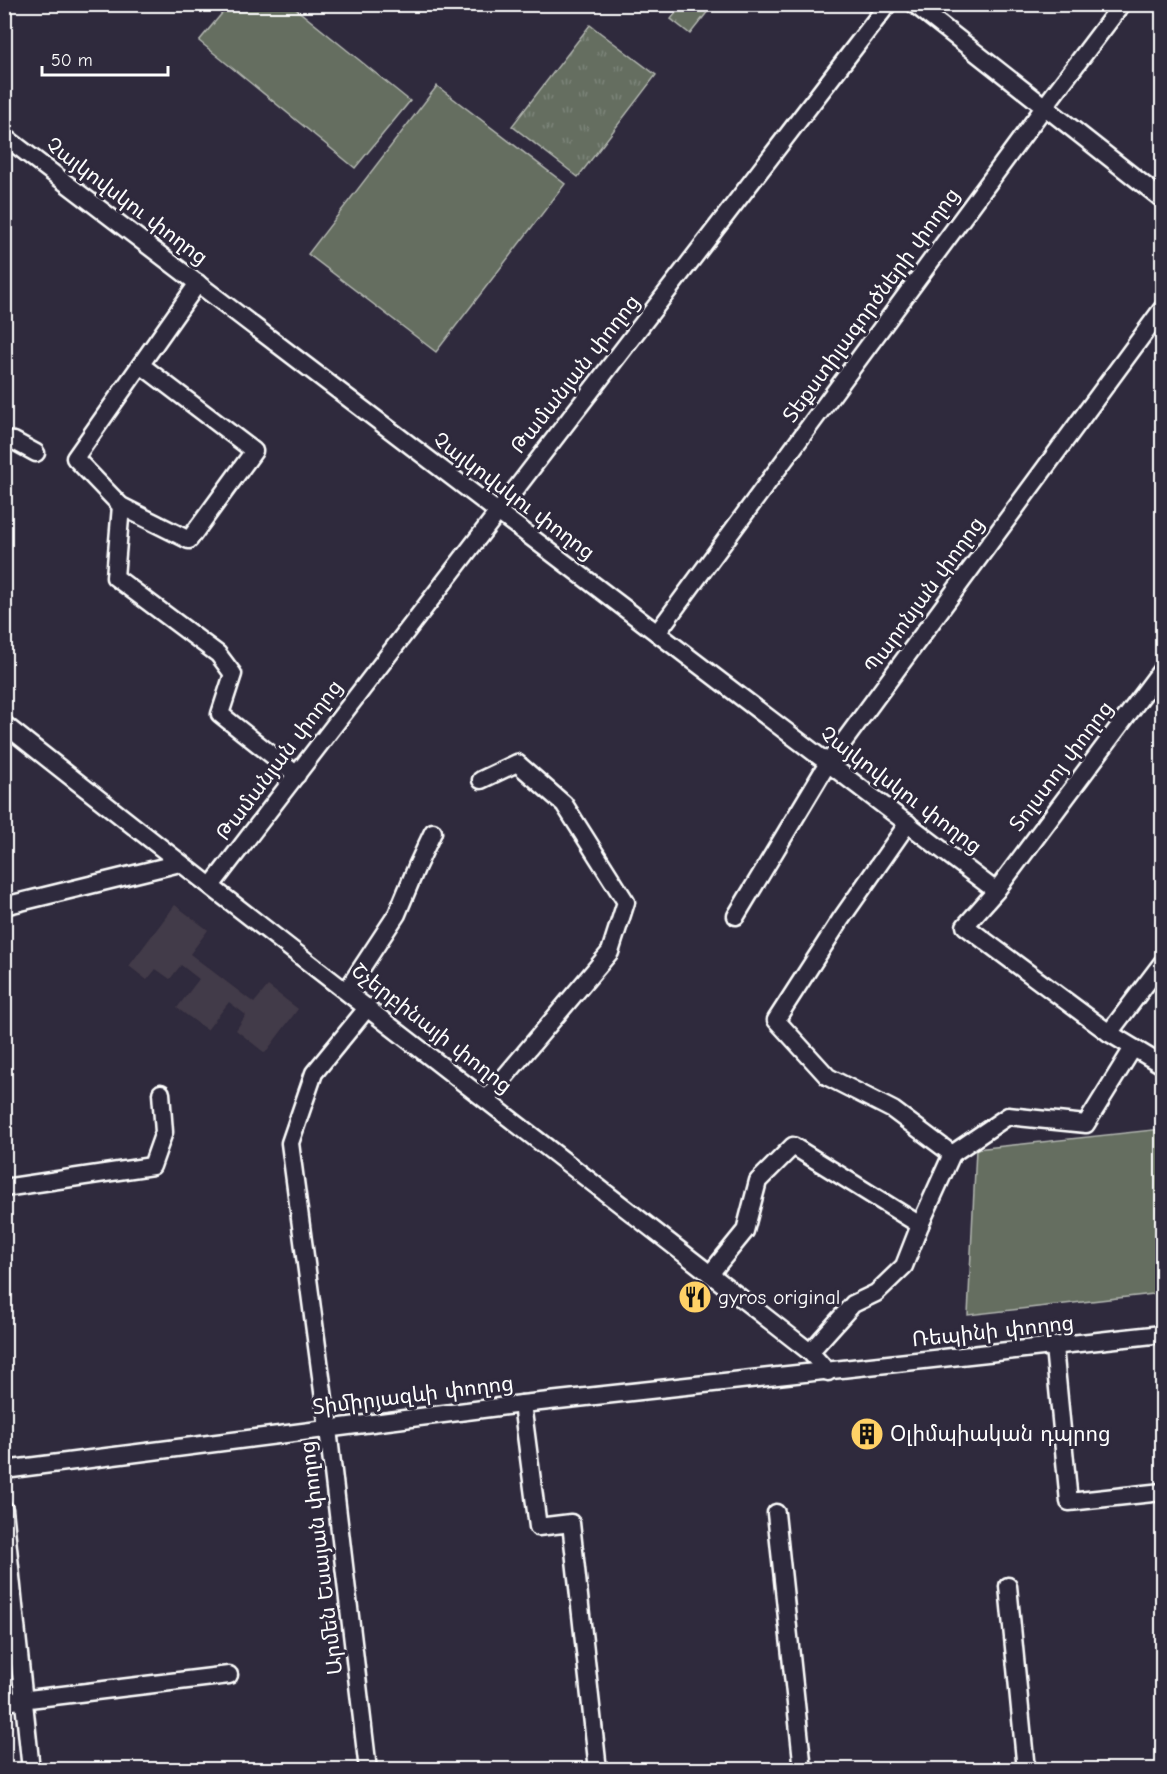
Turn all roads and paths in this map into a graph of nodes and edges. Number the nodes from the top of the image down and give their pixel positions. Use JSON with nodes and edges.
{"nodes":[{"id":1,"x":888,"y":4,"type":"edge"},
{"id":2,"x":914,"y":4,"type":"edge"},
{"id":3,"x":1122,"y":4,"type":"edge"},
{"id":4,"x":1045,"y":106,"type":"junction"},
{"id":5,"x":4,"y":136,"type":"edge"},
{"id":6,"x":1162,"y":199,"type":"edge"},
{"id":7,"x":198,"y":283,"type":"junction"},
{"id":8,"x":1162,"y":309,"type":"edge"},
{"id":9,"x":141,"y":365,"type":"junction"},
{"id":10,"x":4,"y":441,"type":"edge"},
{"id":11,"x":36,"y":453,"type":"dead end"},
{"id":12,"x":121,"y":506,"type":"junction"},
{"id":13,"x":497,"y":512,"type":"junction"},
{"id":14,"x":657,"y":633,"type":"junction"},
{"id":15,"x":1162,"y":669,"type":"edge"},
{"id":16,"x":4,"y":724,"type":"edge"},
{"id":17,"x":828,"y":763,"type":"junction"},
{"id":18,"x":297,"y":775,"type":"junction"},
{"id":19,"x":481,"y":780,"type":"dead end"},
{"id":20,"x":908,"y":823,"type":"junction"},
{"id":21,"x":433,"y":832,"type":"dead end"},
{"id":22,"x":180,"y":863,"type":"junction"},
{"id":23,"x":211,"y":886,"type":"junction"},
{"id":24,"x":996,"y":891,"type":"junction"},
{"id":25,"x":4,"y":906,"type":"edge"},
{"id":26,"x":735,"y":916,"type":"dead end"},
{"id":27,"x":1162,"y":963,"type":"edge"},
{"id":28,"x":347,"y":990,"type":"junction"},
{"id":29,"x":368,"y":1007,"type":"junction"},
{"id":30,"x":1109,"y":1034,"type":"junction"},
{"id":31,"x":1133,"y":1048,"type":"junction"},
{"id":32,"x":1162,"y":1065,"type":"edge"},
{"id":33,"x":161,"y":1093,"type":"dead end"},
{"id":34,"x":486,"y":1099,"type":"junction"},
{"id":35,"x":952,"y":1154,"type":"junction"},
{"id":36,"x":4,"y":1188,"type":"edge"},
{"id":37,"x":920,"y":1225,"type":"junction"},
{"id":38,"x":711,"y":1274,"type":"junction"},
{"id":39,"x":1162,"y":1334,"type":"edge"},
{"id":40,"x":1054,"y":1347,"type":"junction"},
{"id":41,"x":810,"y":1352,"type":"junction"},
{"id":42,"x":828,"y":1372,"type":"junction"},
{"id":43,"x":522,"y":1404,"type":"junction"},
{"id":44,"x":328,"y":1429,"type":"junction"},
{"id":45,"x":4,"y":1470,"type":"edge"},
{"id":46,"x":1162,"y":1492,"type":"edge"},
{"id":47,"x":4,"y":1509,"type":"edge"},
{"id":48,"x":776,"y":1513,"type":"dead end"},
{"id":49,"x":1008,"y":1586,"type":"dead end"},
{"id":50,"x":229,"y":1676,"type":"dead end"},
{"id":51,"x":25,"y":1700,"type":"junction"},
{"id":52,"x":4,"y":1702,"type":"edge"},
{"id":53,"x":31,"y":1770,"type":"edge"},
{"id":54,"x":368,"y":1770,"type":"edge"},
{"id":55,"x":598,"y":1770,"type":"edge"},
{"id":56,"x":803,"y":1770,"type":"edge"},
{"id":57,"x":1026,"y":1770,"type":"edge"}],
"edges":[{"from":1,"to":13,"type":"street","name":"Թամանյան փողոց"},
{"from":2,"to":4,"type":"street"},
{"from":3,"to":4,"type":"street","name":"Տեքստիլագործների փողոց"},
{"from":4,"to":6,"type":"street"},
{"from":4,"to":14,"type":"street","name":"Տեքստիլագործների փողոց"},
{"from":5,"to":7,"type":"street","name":"Չայկովսկու փողոց"},
{"from":7,"to":9,"type":"street"},
{"from":7,"to":13,"type":"street","name":"Չայկովսկու փողոց"},
{"from":8,"to":17,"type":"street","name":"Պարոնյան փողոց"},
{"from":9,"to":12,"type":"street"},
{"from":9,"to":12,"type":"street"},
{"from":10,"to":11,"type":"street"},
{"from":12,"to":18,"type":"street"},
{"from":13,"to":14,"type":"street","name":"Չայկովսկու փողոց"},
{"from":13,"to":18,"type":"street","name":"Թամանյան փողոց"},
{"from":14,"to":17,"type":"street","name":"Չայկովսկու փողոց"},
{"from":15,"to":24,"type":"street","name":"Տոլստոյ փողոց"},
{"from":16,"to":22,"type":"street","name":"Շչերբինայի փողոց"},
{"from":17,"to":20,"type":"street","name":"Չայկովսկու փողոց"},
{"from":17,"to":26,"type":"street","name":"Պարոնյան փողոց"},
{"from":18,"to":23,"type":"street","name":"Թամանյան փողոց"},
{"from":19,"to":34,"type":"street"},
{"from":20,"to":24,"type":"street","name":"Չայկովսկու փողոց"},
{"from":20,"to":35,"type":"street"},
{"from":21,"to":28,"type":"street"},
{"from":22,"to":23,"type":"street","name":"Շչերբինայի փողոց"},
{"from":22,"to":25,"type":"street"},
{"from":23,"to":28,"type":"street","name":"Շչերբինայի փողոց"},
{"from":24,"to":30,"type":"street","name":"Տոլստոյ փողոց"},
{"from":27,"to":30,"type":"street"},
{"from":28,"to":29,"type":"street","name":"Շչերբինայի փողոց"},
{"from":29,"to":34,"type":"street","name":"Շչերբինայի փողոց"},
{"from":29,"to":44,"type":"street","name":"Արմեն Եսայան փողոց"},
{"from":30,"to":31,"type":"street"},
{"from":31,"to":32,"type":"street"},
{"from":31,"to":35,"type":"street"},
{"from":33,"to":36,"type":"street"},
{"from":34,"to":38,"type":"street","name":"Շչերբինայի փողոց"},
{"from":35,"to":37,"type":"street"},
{"from":37,"to":38,"type":"street"},
{"from":37,"to":41,"type":"street"},
{"from":38,"to":41,"type":"street","name":"Շչերբինայի փողոց"},
{"from":39,"to":40,"type":"street","name":"Ռեպինի փողոց"},
{"from":40,"to":42,"type":"street","name":"Ռեպինի փողոց"},
{"from":40,"to":46,"type":"street"},
{"from":41,"to":42,"type":"street","name":"Շչերբինայի փողոց"},
{"from":42,"to":43,"type":"street","name":"Տիմիրյազևի փողոց"},
{"from":43,"to":44,"type":"street","name":"Տիմիրյազևի փողոց"},
{"from":43,"to":55,"type":"street"},
{"from":44,"to":45,"type":"street","name":"Տիմիրյազևի փողոց"},
{"from":44,"to":54,"type":"street","name":"Արմեն Եսայան փողոց"},
{"from":47,"to":51,"type":"street"},
{"from":48,"to":56,"type":"street"},
{"from":49,"to":57,"type":"street"},
{"from":50,"to":51,"type":"street"},
{"from":51,"to":52,"type":"street"},
{"from":51,"to":53,"type":"street"}]}
